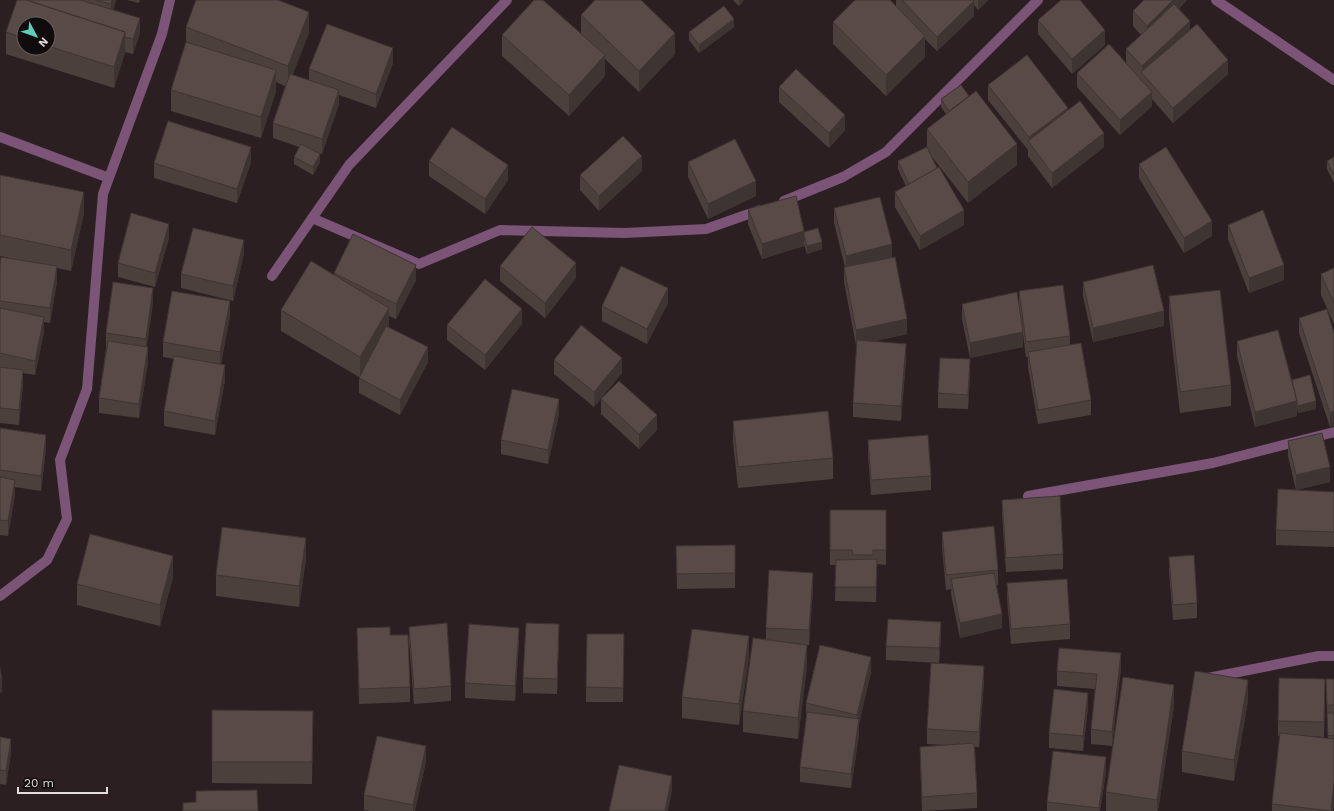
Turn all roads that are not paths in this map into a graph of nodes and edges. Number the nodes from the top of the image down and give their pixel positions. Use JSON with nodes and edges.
{"nodes":[{"id":1,"x":170,"y":0,"type":"edge"},
{"id":2,"x":507,"y":0,"type":"edge"},
{"id":3,"x":1038,"y":0,"type":"edge"},
{"id":4,"x":1216,"y":0,"type":"edge"},
{"id":5,"x":1334,"y":80,"type":"edge"},
{"id":6,"x":0,"y":136,"type":"edge"},
{"id":7,"x":109,"y":178,"type":"junction"},
{"id":8,"x":312,"y":218,"type":"junction"},
{"id":9,"x":272,"y":276,"type":"dead end"},
{"id":10,"x":1334,"y":432,"type":"edge"},
{"id":11,"x":1028,"y":496,"type":"dead end"},
{"id":12,"x":0,"y":596,"type":"edge"},
{"id":13,"x":1334,"y":656,"type":"edge"},
{"id":14,"x":1207,"y":678,"type":"edge"}],
"edges":[{"from":1,"to":7,"type":"street"},
{"from":2,"to":8,"type":"street"},
{"from":3,"to":8,"type":"street"},
{"from":4,"to":5,"type":"street"},
{"from":6,"to":7,"type":"street"},
{"from":7,"to":12,"type":"street"},
{"from":8,"to":9,"type":"street"},
{"from":10,"to":11,"type":"street"},
{"from":13,"to":14,"type":"street"}]}
